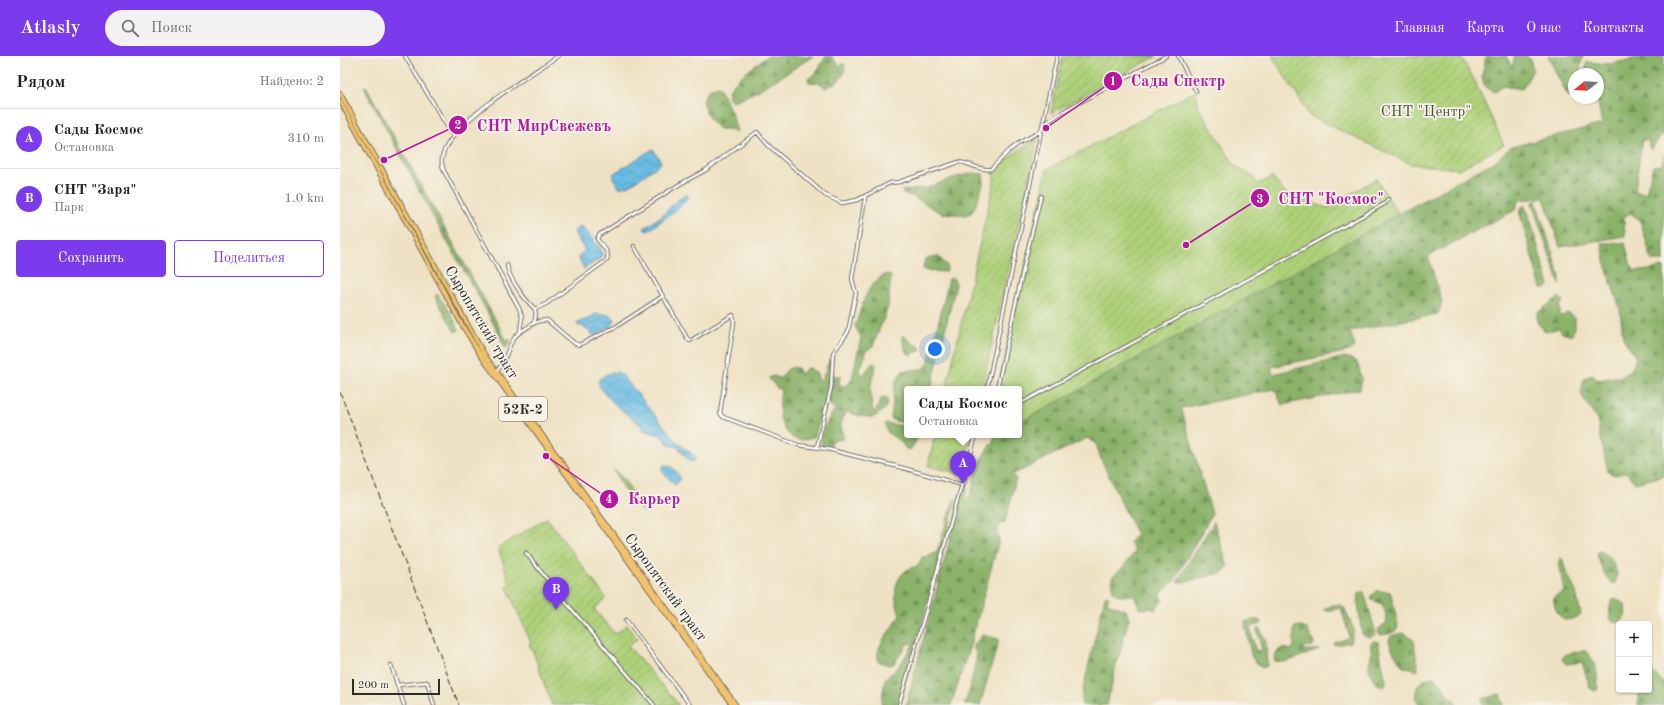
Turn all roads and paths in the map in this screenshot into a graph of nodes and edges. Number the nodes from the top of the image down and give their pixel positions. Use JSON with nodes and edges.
{"nodes":[{"id":1,"x":405,"y":56,"type":"edge"},
{"id":2,"x":558,"y":56,"type":"edge"},
{"id":3,"x":1057,"y":56,"type":"edge"},
{"id":4,"x":1166,"y":56,"type":"edge"},
{"id":5,"x":1178,"y":56,"type":"edge"},
{"id":6,"x":1196,"y":91,"type":"dead end"},
{"id":7,"x":340,"y":93,"type":"edge"},
{"id":8,"x":340,"y":101,"type":"edge"},
{"id":9,"x":1043,"y":126,"type":"junction"},
{"id":10,"x":1041,"y":131,"type":"junction"},
{"id":11,"x":454,"y":136,"type":"junction"},
{"id":12,"x":1041,"y":196,"type":"dead end"},
{"id":13,"x":865,"y":197,"type":"junction"},
{"id":14,"x":1388,"y":199,"type":"dead end"},
{"id":15,"x":634,"y":246,"type":"dead end"},
{"id":16,"x":507,"y":264,"type":"dead end"},
{"id":17,"x":663,"y":296,"type":"junction"},
{"id":18,"x":535,"y":309,"type":"junction"},
{"id":19,"x":533,"y":324,"type":"junction"},
{"id":20,"x":520,"y":332,"type":"junction"},
{"id":21,"x":496,"y":372,"type":"junction"},
{"id":22,"x":988,"y":386,"type":"edge"},
{"id":23,"x":998,"y":386,"type":"edge"},
{"id":24,"x":1022,"y":402,"type":"edge"},
{"id":25,"x":975,"y":438,"type":"edge"},
{"id":26,"x":817,"y":447,"type":"junction"},
{"id":27,"x":962,"y":485,"type":"junction"},
{"id":28,"x":526,"y":553,"type":"dead end"},
{"id":29,"x":626,"y":620,"type":"dead end"},
{"id":30,"x":391,"y":666,"type":"dead end"},
{"id":31,"x":398,"y":686,"type":"junction"},
{"id":32,"x":404,"y":705,"type":"edge"},
{"id":33,"x":434,"y":705,"type":"edge"},
{"id":34,"x":654,"y":705,"type":"edge"},
{"id":35,"x":690,"y":705,"type":"edge"},
{"id":36,"x":732,"y":705,"type":"edge"},
{"id":37,"x":736,"y":705,"type":"edge"},
{"id":38,"x":899,"y":705,"type":"edge"}],
"edges":[{"from":1,"to":11,"type":"street"},
{"from":2,"to":11,"type":"street"},
{"from":3,"to":9,"type":"street"},
{"from":4,"to":9,"type":"street"},
{"from":5,"to":6,"type":"street"},
{"from":7,"to":21,"type":"main road","name":"Сыропятский тракт","number":"52К-2"},
{"from":8,"to":36,"type":"main road","name":"Сыропятский тракт","number":"52К-2"},
{"from":9,"to":10,"type":"street"},
{"from":10,"to":13,"type":"street"},
{"from":10,"to":22,"type":"street"},
{"from":11,"to":20,"type":"street"},
{"from":12,"to":23,"type":"street"},
{"from":13,"to":18,"type":"street"},
{"from":13,"to":26,"type":"street"},
{"from":14,"to":24,"type":"street"},
{"from":15,"to":17,"type":"street"},
{"from":16,"to":18,"type":"street"},
{"from":17,"to":19,"type":"street"},
{"from":17,"to":26,"type":"street"},
{"from":18,"to":19,"type":"street"},
{"from":19,"to":20,"type":"street"},
{"from":20,"to":21,"type":"street"},
{"from":21,"to":37,"type":"main road","name":"Сыропятский тракт","number":"52К-2"},
{"from":25,"to":27,"type":"street"},
{"from":26,"to":27,"type":"street"},
{"from":27,"to":38,"type":"street"},
{"from":28,"to":34,"type":"street"},
{"from":29,"to":35,"type":"street"},
{"from":30,"to":31,"type":"street"},
{"from":31,"to":32,"type":"street"},
{"from":31,"to":33,"type":"street"}]}
